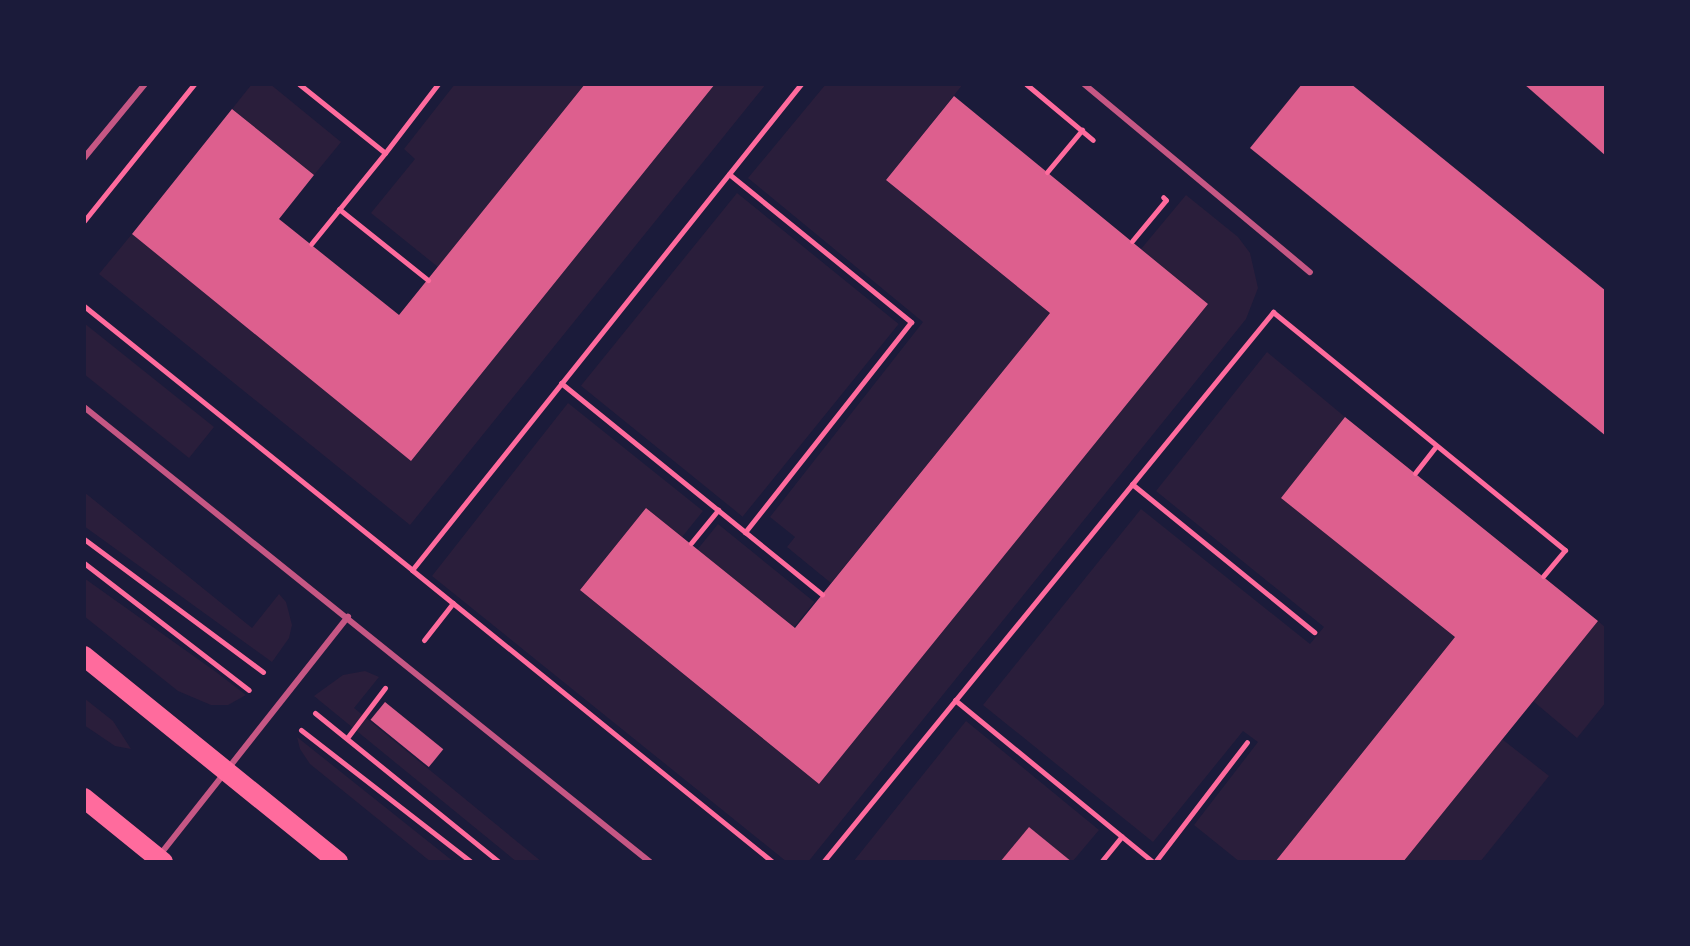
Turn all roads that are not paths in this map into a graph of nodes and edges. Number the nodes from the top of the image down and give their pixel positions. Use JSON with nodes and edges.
{"nodes":[{"id":1,"x":145,"y":84,"type":"edge"},
{"id":2,"x":1084,"y":84,"type":"edge"},
{"id":3,"x":84,"y":158,"type":"edge"},
{"id":4,"x":1310,"y":272,"type":"dead end"},
{"id":5,"x":84,"y":407,"type":"edge"},
{"id":6,"x":348,"y":617,"type":"junction"},
{"id":7,"x":84,"y":656,"type":"edge"},
{"id":8,"x":227,"y":773,"type":"junction"},
{"id":9,"x":84,"y":798,"type":"edge"},
{"id":10,"x":159,"y":861,"type":"edge"},
{"id":11,"x":338,"y":862,"type":"edge"},
{"id":12,"x":650,"y":862,"type":"edge"}],
"edges":[{"from":1,"to":3,"type":"lane"},
{"from":2,"to":4,"type":"lane"},
{"from":5,"to":6,"type":"lane"},
{"from":6,"to":8,"type":"lane"},
{"from":6,"to":12,"type":"lane"},
{"from":7,"to":8,"type":"main road"},
{"from":8,"to":10,"type":"lane"},
{"from":8,"to":11,"type":"main road"},
{"from":9,"to":10,"type":"main road"}]}
